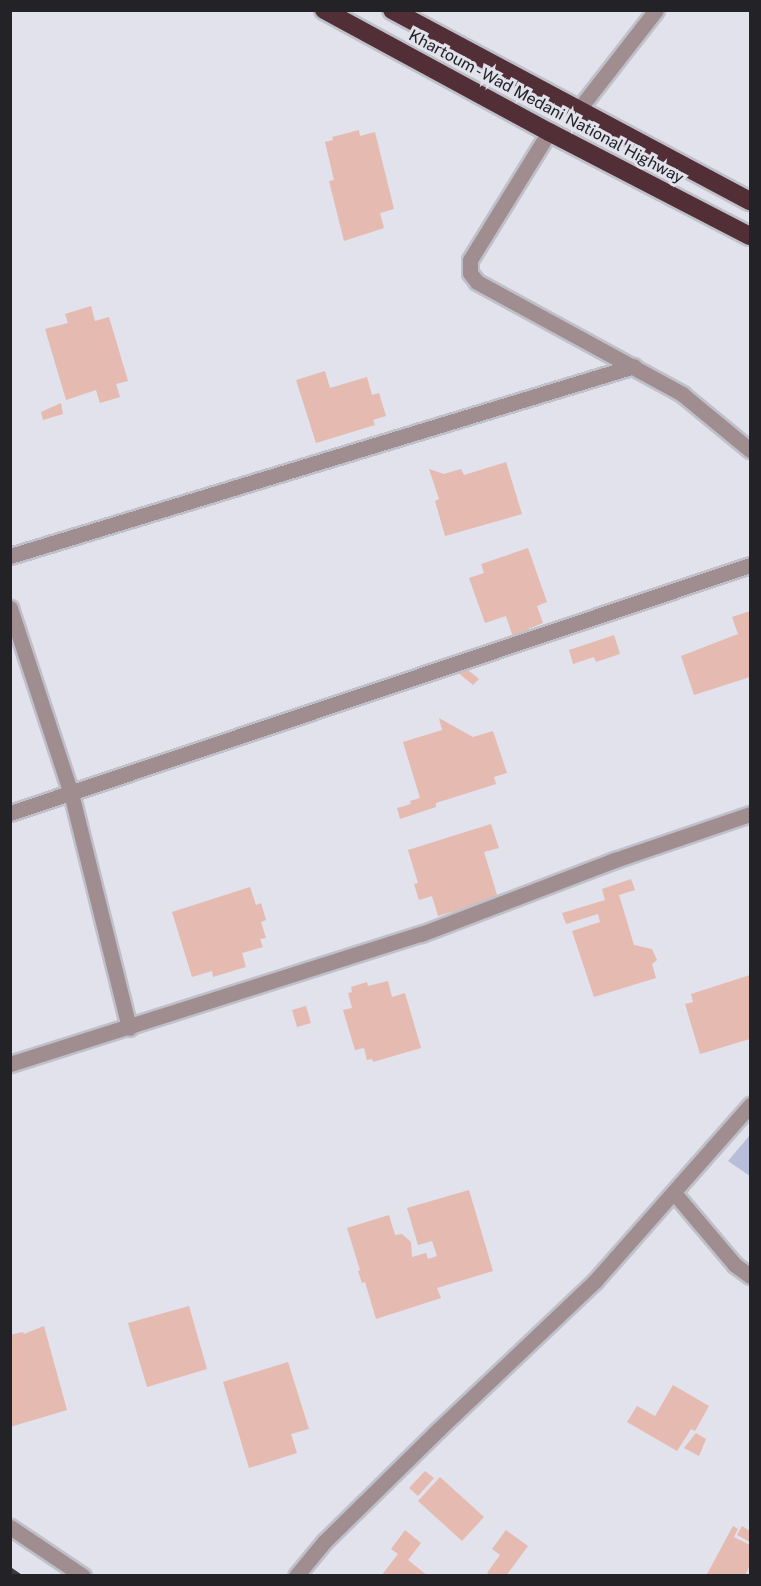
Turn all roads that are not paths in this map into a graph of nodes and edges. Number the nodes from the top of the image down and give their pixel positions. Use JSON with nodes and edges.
{"nodes":[{"id":1,"x":324,"y":10,"type":"edge"},
{"id":2,"x":392,"y":10,"type":"edge"},
{"id":3,"x":656,"y":10,"type":"edge"},
{"id":4,"x":579,"y":109,"type":"junction"},
{"id":5,"x":549,"y":132,"type":"junction"},
{"id":6,"x":750,"y":201,"type":"edge"},
{"id":7,"x":750,"y":236,"type":"edge"},
{"id":8,"x":634,"y":366,"type":"junction"},
{"id":9,"x":750,"y":450,"type":"edge"},
{"id":10,"x":10,"y":556,"type":"edge"},
{"id":11,"x":750,"y":565,"type":"edge"},
{"id":12,"x":10,"y":608,"type":"edge"},
{"id":13,"x":70,"y":793,"type":"junction"},
{"id":14,"x":10,"y":813,"type":"edge"},
{"id":15,"x":750,"y":814,"type":"edge"},
{"id":16,"x":129,"y":1028,"type":"junction"},
{"id":17,"x":10,"y":1064,"type":"edge"},
{"id":18,"x":750,"y":1105,"type":"edge"},
{"id":19,"x":675,"y":1194,"type":"junction"},
{"id":20,"x":750,"y":1276,"type":"edge"},
{"id":21,"x":10,"y":1527,"type":"edge"},
{"id":22,"x":83,"y":1575,"type":"edge"},
{"id":23,"x":296,"y":1575,"type":"edge"}],
"edges":[{"from":1,"to":5,"type":"highway","name":"Khartoum - Wad Medani National Highway"},
{"from":2,"to":4,"type":"highway","name":"Khartoum - Wad Medani National Highway"},
{"from":3,"to":4,"type":"street"},
{"from":4,"to":6,"type":"highway","name":"Khartoum - Wad Medani National Highway"},
{"from":5,"to":7,"type":"highway","name":"Khartoum - Wad Medani National Highway"},
{"from":5,"to":8,"type":"street"},
{"from":8,"to":9,"type":"street"},
{"from":8,"to":10,"type":"street"},
{"from":11,"to":13,"type":"street"},
{"from":12,"to":13,"type":"street"},
{"from":13,"to":14,"type":"street"},
{"from":13,"to":16,"type":"street"},
{"from":15,"to":16,"type":"street"},
{"from":16,"to":17,"type":"street"},
{"from":18,"to":19,"type":"street"},
{"from":19,"to":20,"type":"street"},
{"from":19,"to":23,"type":"street"},
{"from":21,"to":22,"type":"street"}]}
